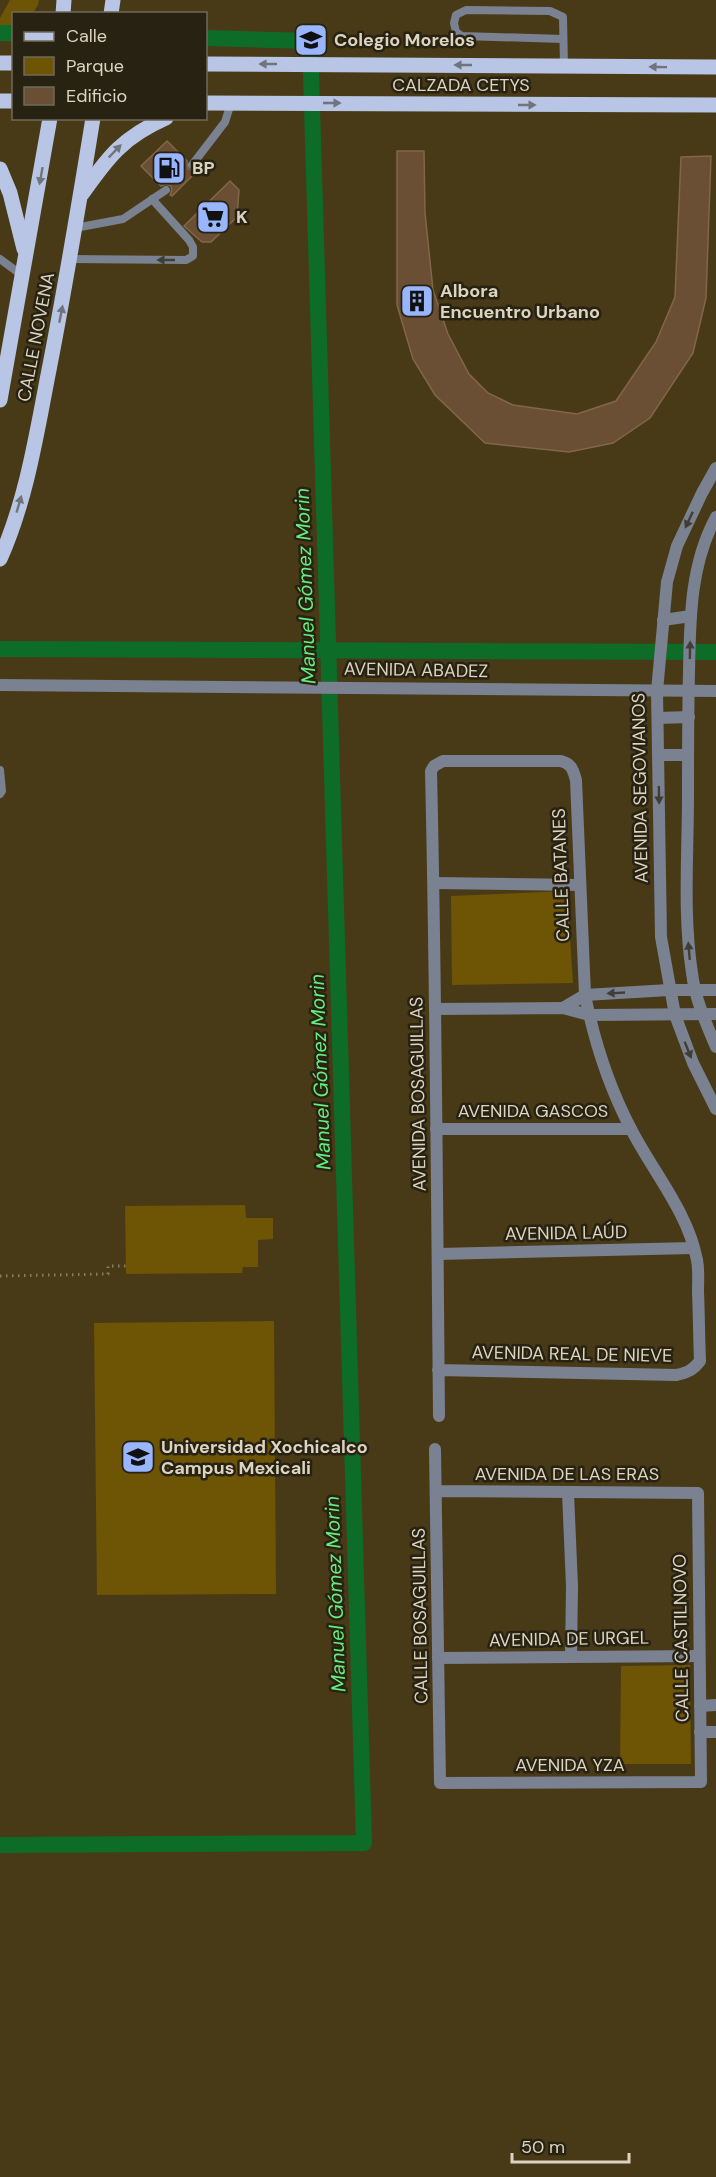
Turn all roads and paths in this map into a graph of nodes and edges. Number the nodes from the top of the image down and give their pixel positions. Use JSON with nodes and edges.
{"nodes":[{"id":1,"x":563,"y":39,"type":"junction"},
{"id":2,"x":207,"y":64,"type":"edge"},
{"id":3,"x":564,"y":66,"type":"junction"},
{"id":4,"x":716,"y":67,"type":"edge"},
{"id":5,"x":207,"y":103,"type":"edge"},
{"id":6,"x":228,"y":103,"type":"junction"},
{"id":7,"x":716,"y":105,"type":"edge"},
{"id":8,"x":207,"y":108,"type":"edge"},
{"id":9,"x":50,"y":120,"type":"edge"},
{"id":10,"x":93,"y":120,"type":"edge"},
{"id":11,"x":162,"y":120,"type":"edge"},
{"id":12,"x":192,"y":165,"type":"dead end"},
{"id":13,"x":0,"y":169,"type":"edge"},
{"id":14,"x":166,"y":190,"type":"dead end"},
{"id":15,"x":80,"y":197,"type":"junction"},
{"id":16,"x":152,"y":199,"type":"junction"},
{"id":17,"x":75,"y":228,"type":"junction"},
{"id":18,"x":26,"y":257,"type":"junction"},
{"id":19,"x":0,"y":259,"type":"edge"},
{"id":20,"x":70,"y":259,"type":"junction"},
{"id":21,"x":23,"y":276,"type":"junction"},
{"id":22,"x":0,"y":400,"type":"edge"},
{"id":23,"x":716,"y":468,"type":"edge"},
{"id":24,"x":716,"y":517,"type":"edge"},
{"id":25,"x":0,"y":560,"type":"edge"},
{"id":26,"x":690,"y":620,"type":"junction"},
{"id":27,"x":662,"y":623,"type":"junction"},
{"id":28,"x":2,"y":683,"type":"edge"},
{"id":29,"x":657,"y":691,"type":"junction"},
{"id":30,"x":689,"y":691,"type":"junction"},
{"id":31,"x":716,"y":691,"type":"edge"},
{"id":32,"x":689,"y":717,"type":"junction"},
{"id":33,"x":658,"y":718,"type":"junction"},
{"id":34,"x":659,"y":755,"type":"junction"},
{"id":35,"x":688,"y":755,"type":"junction"},
{"id":36,"x":561,"y":761,"type":"joint"},
{"id":37,"x":0,"y":770,"type":"edge"},
{"id":38,"x":0,"y":794,"type":"edge"},
{"id":39,"x":434,"y":883,"type":"junction"},
{"id":40,"x":580,"y":885,"type":"junction"},
{"id":41,"x":695,"y":989,"type":"junction"},
{"id":42,"x":669,"y":990,"type":"junction"},
{"id":43,"x":716,"y":990,"type":"edge"},
{"id":44,"x":585,"y":994,"type":"junction"},
{"id":45,"x":563,"y":1008,"type":"junction"},
{"id":46,"x":435,"y":1009,"type":"junction"},
{"id":47,"x":675,"y":1014,"type":"junction"},
{"id":48,"x":702,"y":1014,"type":"junction"},
{"id":49,"x":716,"y":1014,"type":"edge"},
{"id":50,"x":589,"y":1015,"type":"junction"},
{"id":51,"x":716,"y":1047,"type":"edge"},
{"id":52,"x":716,"y":1109,"type":"edge"},
{"id":53,"x":436,"y":1129,"type":"junction"},
{"id":54,"x":630,"y":1129,"type":"junction"},
{"id":55,"x":693,"y":1248,"type":"junction"},
{"id":56,"x":439,"y":1254,"type":"junction"},
{"id":57,"x":126,"y":1266,"type":"dead end"},
{"id":58,"x":0,"y":1276,"type":"edge"},
{"id":59,"x":700,"y":1361,"type":"joint"},
{"id":60,"x":438,"y":1370,"type":"junction"},
{"id":61,"x":439,"y":1416,"type":"dead end"},
{"id":62,"x":435,"y":1449,"type":"dead end"},
{"id":63,"x":436,"y":1491,"type":"junction"},
{"id":64,"x":568,"y":1493,"type":"junction"},
{"id":65,"x":698,"y":1493,"type":"joint"},
{"id":66,"x":699,"y":1656,"type":"junction"},
{"id":67,"x":571,"y":1657,"type":"junction"},
{"id":68,"x":438,"y":1658,"type":"junction"},
{"id":69,"x":716,"y":1705,"type":"edge"},
{"id":70,"x":700,"y":1706,"type":"junction"},
{"id":71,"x":700,"y":1732,"type":"junction"},
{"id":72,"x":716,"y":1732,"type":"edge"},
{"id":73,"x":701,"y":1782,"type":"joint"},
{"id":74,"x":440,"y":1783,"type":"joint"}],
"edges":[{"from":1,"to":1,"type":"lane"},
{"from":1,"to":3,"type":"lane"},
{"from":3,"to":2,"type":"main road","name":"CALZADA CETYS","one_way":true},
{"from":4,"to":3,"type":"main road","name":"CALZADA CETYS","one_way":true},
{"from":5,"to":6,"type":"main road","name":"CALZADA CETYS"},
{"from":6,"to":7,"type":"main road","name":"CALZADA CETYS","one_way":true},
{"from":6,"to":8,"type":"main road"},
{"from":6,"to":12,"type":"lane"},
{"from":9,"to":18,"type":"main road","name":"CALLE NOVENA","one_way":true},
{"from":10,"to":15,"type":"main road","name":"CALLE NOVENA"},
{"from":15,"to":11,"type":"main road","one_way":true},
{"from":13,"to":18,"type":"main road"},
{"from":14,"to":16,"type":"lane"},
{"from":15,"to":17,"type":"main road","name":"CALLE NOVENA"},
{"from":16,"to":17,"type":"lane"},
{"from":16,"to":20,"type":"lane","one_way":true},
{"from":17,"to":20,"type":"main road","name":"CALLE NOVENA"},
{"from":18,"to":21,"type":"main road","name":"CALLE NOVENA"},
{"from":19,"to":21,"type":"lane"},
{"from":25,"to":20,"type":"main road","name":"CALLE NOVENA","one_way":true},
{"from":21,"to":22,"type":"main road","name":"CALLE NOVENA"},
{"from":23,"to":27,"type":"street","name":"AVENIDA SEGOVIANOS","one_way":true},
{"from":24,"to":26,"type":"street"},
{"from":26,"to":27,"type":"street"},
{"from":30,"to":26,"type":"street","one_way":true},
{"from":27,"to":29,"type":"street","name":"AVENIDA SEGOVIANOS"},
{"from":28,"to":29,"type":"street","name":"AVENIDA ABADEZ"},
{"from":29,"to":30,"type":"street","name":"AVENIDA ABADEZ"},
{"from":29,"to":33,"type":"street","name":"AVENIDA SEGOVIANOS"},
{"from":30,"to":31,"type":"street","name":"AVENIDA ABADEZ"},
{"from":30,"to":32,"type":"street"},
{"from":32,"to":33,"type":"street"},
{"from":32,"to":35,"type":"street"},
{"from":33,"to":34,"type":"street","name":"AVENIDA SEGOVIANOS"},
{"from":34,"to":35,"type":"street"},
{"from":34,"to":42,"type":"street","name":"AVENIDA SEGOVIANOS","one_way":true},
{"from":41,"to":35,"type":"street","one_way":true},
{"from":36,"to":39,"type":"street","name":"AVENIDA BOSAGUILLAS"},
{"from":36,"to":40,"type":"street","name":"CALLE BATANES"},
{"from":37,"to":38,"type":"lane"},
{"from":39,"to":40,"type":"street"},
{"from":39,"to":46,"type":"street","name":"AVENIDA BOSAGUILLAS"},
{"from":40,"to":44,"type":"street","name":"CALLE BATANES"},
{"from":41,"to":42,"type":"street"},
{"from":41,"to":43,"type":"street"},
{"from":41,"to":48,"type":"street"},
{"from":42,"to":44,"type":"street","one_way":true},
{"from":42,"to":47,"type":"street","name":"AVENIDA SEGOVIANOS"},
{"from":44,"to":45,"type":"street"},
{"from":44,"to":50,"type":"street","name":"CALLE BATANES"},
{"from":45,"to":46,"type":"street"},
{"from":45,"to":50,"type":"street"},
{"from":46,"to":53,"type":"street","name":"AVENIDA BOSAGUILLAS"},
{"from":47,"to":48,"type":"street"},
{"from":47,"to":50,"type":"street"},
{"from":47,"to":52,"type":"street","name":"AVENIDA SEGOVIANOS","one_way":true},
{"from":48,"to":49,"type":"street"},
{"from":48,"to":51,"type":"street"},
{"from":50,"to":54,"type":"street","name":"CALLE BATANES"},
{"from":53,"to":54,"type":"street","name":"AVENIDA GASCOS"},
{"from":53,"to":56,"type":"street","name":"AVENIDA BOSAGUILLAS"},
{"from":54,"to":55,"type":"street","name":"CALLE BATANES"},
{"from":55,"to":56,"type":"street","name":"AVENIDA LAÚD"},
{"from":55,"to":59,"type":"street","name":"CALLE BATANES"},
{"from":56,"to":60,"type":"street","name":"AVENIDA BOSAGUILLAS"},
{"from":57,"to":58,"type":"path"},
{"from":59,"to":60,"type":"street","name":"AVENIDA REAL DE NIEVE"},
{"from":60,"to":61,"type":"street","name":"AVENIDA BOSAGUILLAS"},
{"from":62,"to":63,"type":"street","name":"CALLE BOSAGUILLAS"},
{"from":63,"to":64,"type":"street","name":"AVENIDA DE LAS ERAS"},
{"from":63,"to":68,"type":"street","name":"CALLE BOSAGUILLAS"},
{"from":64,"to":65,"type":"street","name":"AVENIDA DE LAS ERAS"},
{"from":64,"to":67,"type":"street"},
{"from":65,"to":66,"type":"street","name":"CALLE CASTILNOVO"},
{"from":66,"to":67,"type":"street","name":"AVENIDA DE URGEL"},
{"from":66,"to":70,"type":"street","name":"CALLE CASTILNOVO"},
{"from":67,"to":68,"type":"street","name":"AVENIDA DE URGEL"},
{"from":68,"to":74,"type":"street","name":"CALLE BOSAGUILLAS"},
{"from":69,"to":70,"type":"street"},
{"from":70,"to":71,"type":"street","name":"CALLE CASTILNOVO"},
{"from":71,"to":72,"type":"street"},
{"from":71,"to":73,"type":"street","name":"CALLE CASTILNOVO"},
{"from":73,"to":74,"type":"street","name":"AVENIDA YZA"}]}
